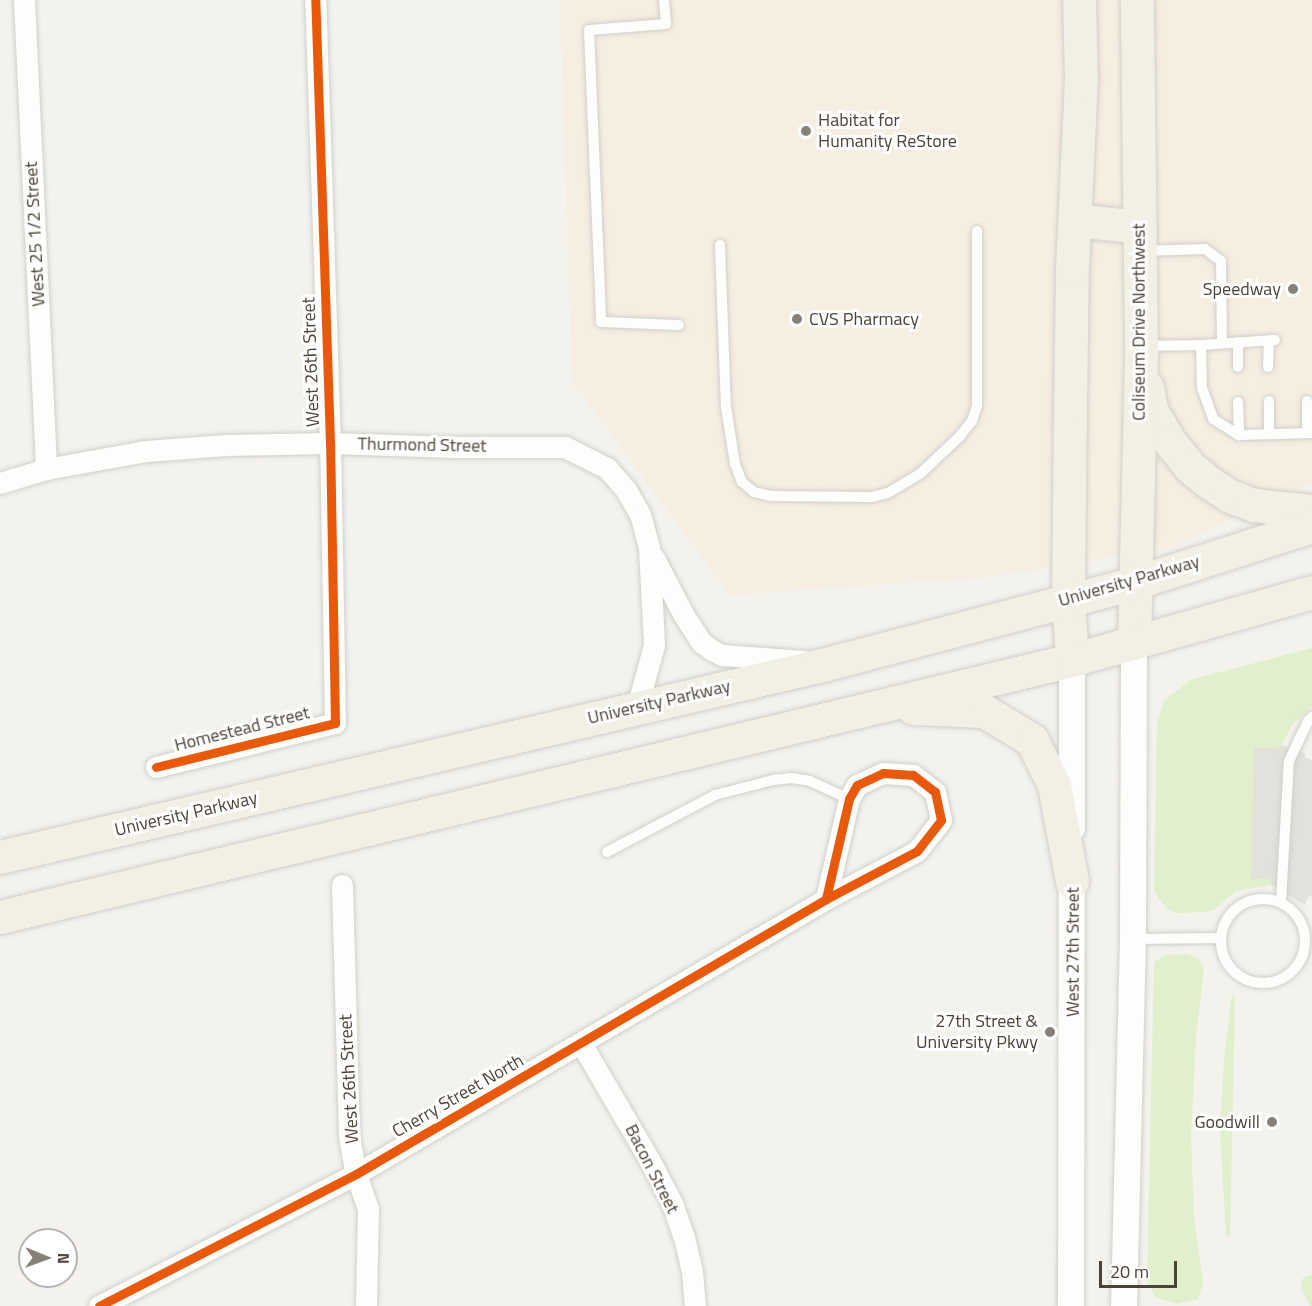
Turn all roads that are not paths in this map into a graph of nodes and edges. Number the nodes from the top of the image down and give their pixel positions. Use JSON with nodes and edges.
{"nodes":[{"id":1,"x":24,"y":0,"type":"edge"},
{"id":2,"x":315,"y":0,"type":"edge"},
{"id":3,"x":664,"y":0,"type":"edge"},
{"id":4,"x":1079,"y":0,"type":"edge"},
{"id":5,"x":1137,"y":0,"type":"edge"},
{"id":6,"x":1074,"y":220,"type":"junction"},
{"id":7,"x":977,"y":231,"type":"dead end"},
{"id":8,"x":1141,"y":239,"type":"junction"},
{"id":9,"x":720,"y":244,"type":"dead end"},
{"id":10,"x":679,"y":325,"type":"dead end"},
{"id":11,"x":1238,"y":342,"type":"junction"},
{"id":12,"x":1222,"y":343,"type":"junction"},
{"id":13,"x":1201,"y":345,"type":"junction"},
{"id":14,"x":1141,"y":350,"type":"junction"},
{"id":15,"x":1268,"y":367,"type":"dead end"},
{"id":16,"x":1238,"y":368,"type":"dead end"},
{"id":17,"x":1269,"y":401,"type":"dead end"},
{"id":18,"x":1307,"y":401,"type":"dead end"},
{"id":19,"x":1238,"y":402,"type":"dead end"},
{"id":20,"x":1310,"y":433,"type":"edge"},
{"id":21,"x":1269,"y":434,"type":"junction"},
{"id":22,"x":1239,"y":435,"type":"junction"},
{"id":23,"x":330,"y":443,"type":"junction"},
{"id":24,"x":46,"y":469,"type":"junction"},
{"id":25,"x":0,"y":483,"type":"edge"},
{"id":26,"x":1312,"y":511,"type":"edge"},
{"id":27,"x":1312,"y":526,"type":"edge"},
{"id":28,"x":649,"y":549,"type":"junction"},
{"id":29,"x":1134,"y":583,"type":"junction"},
{"id":30,"x":1312,"y":592,"type":"edge"},
{"id":31,"x":1068,"y":598,"type":"junction"},
{"id":32,"x":1134,"y":643,"type":"junction"},
{"id":33,"x":1072,"y":660,"type":"junction"},
{"id":34,"x":822,"y":665,"type":"junction"},
{"id":35,"x":873,"y":706,"type":"junction"},
{"id":36,"x":636,"y":707,"type":"junction"},
{"id":37,"x":1312,"y":717,"type":"edge"},
{"id":38,"x":335,"y":723,"type":"joint"},
{"id":39,"x":156,"y":767,"type":"dead end"},
{"id":40,"x":849,"y":799,"type":"junction"},
{"id":41,"x":607,"y":852,"type":"dead end"},
{"id":42,"x":0,"y":857,"type":"edge"},
{"id":43,"x":1072,"y":881,"type":"junction"},
{"id":44,"x":342,"y":885,"type":"dead end"},
{"id":45,"x":826,"y":899,"type":"junction"},
{"id":46,"x":1281,"y":902,"type":"junction"},
{"id":47,"x":0,"y":917,"type":"edge"},
{"id":48,"x":1221,"y":938,"type":"junction"},
{"id":49,"x":1133,"y":939,"type":"junction"},
{"id":50,"x":581,"y":1043,"type":"junction"},
{"id":51,"x":356,"y":1174,"type":"junction"},
{"id":52,"x":99,"y":1306,"type":"edge"},
{"id":53,"x":366,"y":1306,"type":"edge"},
{"id":54,"x":695,"y":1306,"type":"edge"},
{"id":55,"x":1071,"y":1306,"type":"edge"},
{"id":56,"x":1124,"y":1306,"type":"edge"}],
"edges":[{"from":1,"to":24,"type":"street","name":"West 25 1/2 Street"},
{"from":2,"to":23,"type":"street","name":"West 26th Street"},
{"from":3,"to":10,"type":"lane"},
{"from":4,"to":6,"type":"main road"},
{"from":5,"to":8,"type":"main road","name":"Coliseum Drive Northwest"},
{"from":6,"to":8,"type":"main road"},
{"from":6,"to":31,"type":"main road"},
{"from":7,"to":9,"type":"lane"},
{"from":8,"to":12,"type":"lane"},
{"from":8,"to":14,"type":"main road","name":"Coliseum Drive Northwest"},
{"from":11,"to":12,"type":"lane"},
{"from":11,"to":15,"type":"lane"},
{"from":11,"to":16,"type":"lane"},
{"from":12,"to":13,"type":"lane"},
{"from":13,"to":14,"type":"lane"},
{"from":13,"to":22,"type":"lane"},
{"from":14,"to":26,"type":"main road"},
{"from":14,"to":29,"type":"main road","name":"Coliseum Drive Northwest"},
{"from":17,"to":21,"type":"lane"},
{"from":18,"to":20,"type":"lane"},
{"from":19,"to":22,"type":"lane"},
{"from":20,"to":21,"type":"lane"},
{"from":21,"to":22,"type":"lane"},
{"from":23,"to":24,"type":"street","name":"Thurmond Street"},
{"from":23,"to":28,"type":"street","name":"Thurmond Street"},
{"from":23,"to":38,"type":"street","name":"West 26th Street"},
{"from":24,"to":25,"type":"street","name":"Thurmond Street"},
{"from":27,"to":29,"type":"main road","name":"University Parkway"},
{"from":28,"to":34,"type":"street","name":"Thurmond Street"},
{"from":28,"to":36,"type":"street","name":"Thurmond Street"},
{"from":29,"to":31,"type":"main road","name":"University Parkway"},
{"from":29,"to":32,"type":"main road","name":"Coliseum Drive Northwest"},
{"from":30,"to":32,"type":"main road"},
{"from":31,"to":33,"type":"main road","name":"West 27th Street"},
{"from":31,"to":34,"type":"main road","name":"University Parkway"},
{"from":32,"to":33,"type":"main road"},
{"from":32,"to":49,"type":"street"},
{"from":33,"to":35,"type":"main road"},
{"from":33,"to":43,"type":"street","name":"West 27th Street"},
{"from":34,"to":36,"type":"main road","name":"University Parkway"},
{"from":35,"to":43,"type":"main road"},
{"from":35,"to":47,"type":"main road"},
{"from":36,"to":42,"type":"main road","name":"University Parkway"},
{"from":37,"to":46,"type":"lane"},
{"from":38,"to":39,"type":"street","name":"Homestead Street"},
{"from":40,"to":41,"type":"lane"},
{"from":40,"to":45,"type":"street"},
{"from":40,"to":45,"type":"street","name":"Cherry Street North"},
{"from":43,"to":55,"type":"street","name":"West 27th Street"},
{"from":44,"to":51,"type":"street","name":"West 26th Street"},
{"from":45,"to":50,"type":"street","name":"Cherry Street North"},
{"from":46,"to":48,"type":"lane"},
{"from":46,"to":48,"type":"lane"},
{"from":48,"to":49,"type":"lane"},
{"from":49,"to":56,"type":"street"},
{"from":50,"to":51,"type":"street","name":"Cherry Street North"},
{"from":50,"to":54,"type":"street","name":"Bacon Street"},
{"from":51,"to":52,"type":"street","name":"Cherry Street North"},
{"from":51,"to":53,"type":"street","name":"West 26th Street"}]}
